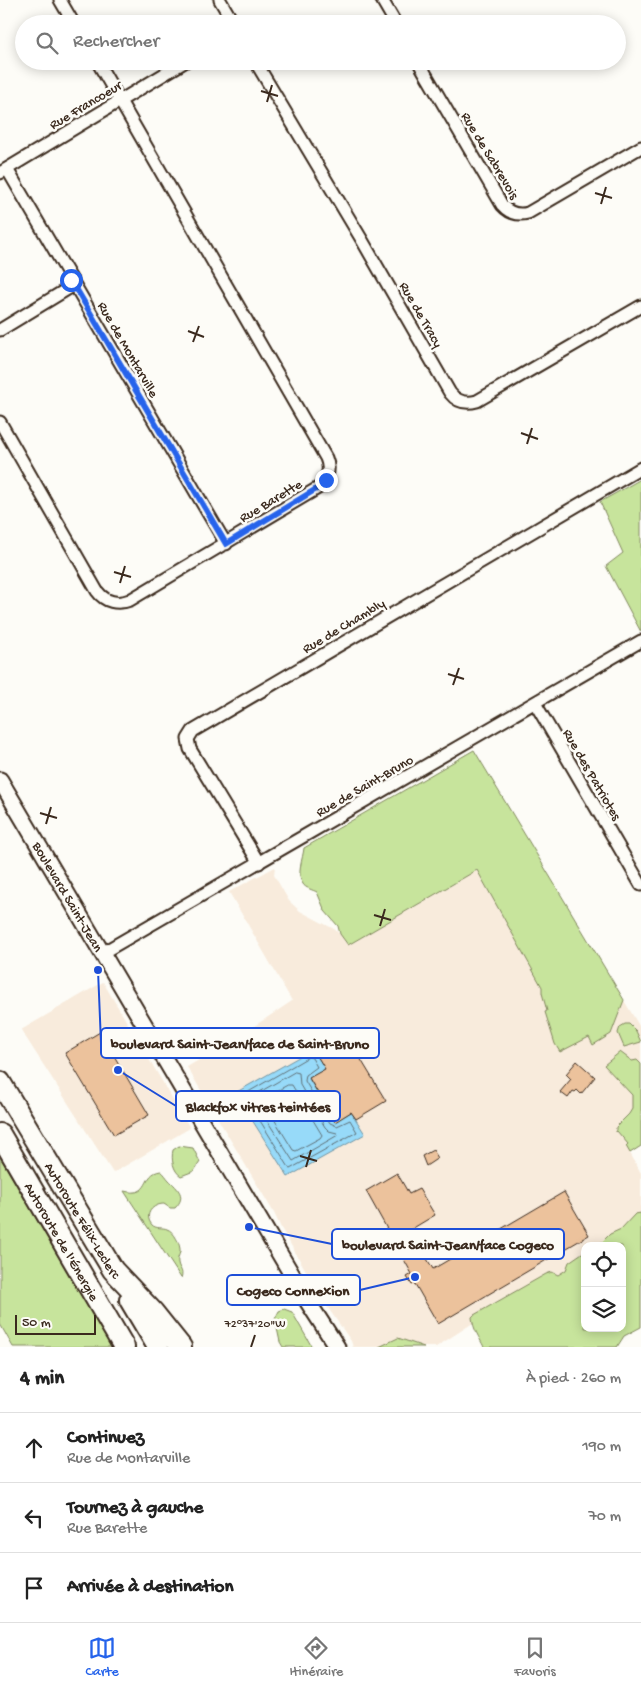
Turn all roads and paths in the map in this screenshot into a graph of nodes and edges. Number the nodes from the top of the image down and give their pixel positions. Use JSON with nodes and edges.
{"nodes":[{"id":1,"x":60,"y":0,"type":"edge"},
{"id":2,"x":220,"y":0,"type":"edge"},
{"id":3,"x":382,"y":0,"type":"edge"},
{"id":4,"x":69,"y":15,"type":"edge"},
{"id":5,"x":229,"y":15,"type":"edge"},
{"id":6,"x":391,"y":15,"type":"edge"},
{"id":7,"x":102,"y":70,"type":"edge"},
{"id":8,"x":171,"y":70,"type":"edge"},
{"id":9,"x":260,"y":70,"type":"edge"},
{"id":10,"x":423,"y":70,"type":"edge"},
{"id":11,"x":119,"y":101,"type":"junction"},
{"id":12,"x":641,"y":148,"type":"edge"},
{"id":13,"x":4,"y":171,"type":"edge"},
{"id":14,"x":74,"y":285,"type":"junction"},
{"id":15,"x":641,"y":306,"type":"edge"},
{"id":16,"x":0,"y":330,"type":"edge"},
{"id":17,"x":0,"y":422,"type":"edge"},
{"id":18,"x":641,"y":468,"type":"edge"},
{"id":19,"x":226,"y":544,"type":"junction"},
{"id":20,"x":641,"y":641,"type":"edge"},
{"id":21,"x":535,"y":703,"type":"junction"},
{"id":22,"x":0,"y":780,"type":"edge"},
{"id":23,"x":259,"y":863,"type":"junction"},
{"id":24,"x":641,"y":886,"type":"edge"},
{"id":25,"x":102,"y":953,"type":"junction"},
{"id":26,"x":0,"y":1082,"type":"edge"},
{"id":27,"x":0,"y":1134,"type":"edge"},
{"id":28,"x":113,"y":1270,"type":"junction"},
{"id":29,"x":124,"y":1347,"type":"edge"},
{"id":30,"x":158,"y":1347,"type":"edge"},
{"id":31,"x":181,"y":1347,"type":"edge"},
{"id":32,"x":337,"y":1347,"type":"edge"}],
"edges":[{"from":1,"to":4,"type":"street"},
{"from":2,"to":5,"type":"street"},
{"from":3,"to":6,"type":"street"},
{"from":7,"to":11,"type":"street","name":"Rue Barette"},
{"from":8,"to":11,"type":"street","name":"Rue Francoeur"},
{"from":9,"to":15,"type":"street","name":"Rue de Tracy"},
{"from":10,"to":12,"type":"street","name":"Rue de Sabrevois"},
{"from":11,"to":13,"type":"street","name":"Rue Francoeur"},
{"from":11,"to":19,"type":"street","name":"Rue Barette"},
{"from":13,"to":14,"type":"street","name":"Rue de Montarville"},
{"from":14,"to":16,"type":"street"},
{"from":14,"to":19,"type":"street","name":"Rue de Montarville"},
{"from":17,"to":19,"type":"street","name":"Rue Barette"},
{"from":18,"to":23,"type":"street","name":"Rue de Chambly"},
{"from":20,"to":21,"type":"street","name":"Rue de Saint-Bruno"},
{"from":21,"to":23,"type":"street","name":"Rue de Saint-Bruno"},
{"from":21,"to":24,"type":"street","name":"Rue des Patriotes"},
{"from":22,"to":25,"type":"street","name":"Boulevard Saint-Jean"},
{"from":23,"to":25,"type":"street","name":"Rue de Saint-Bruno"},
{"from":25,"to":32,"type":"street","name":"Boulevard Saint-Jean"},
{"from":26,"to":28,"type":"highway","name":"Autoroute Félix-Leclerc"},
{"from":27,"to":29,"type":"highway","name":"Autoroute de l'Énergie"},
{"from":28,"to":30,"type":"highway"},
{"from":28,"to":31,"type":"highway","name":"Autoroute Félix-Leclerc"}]}
